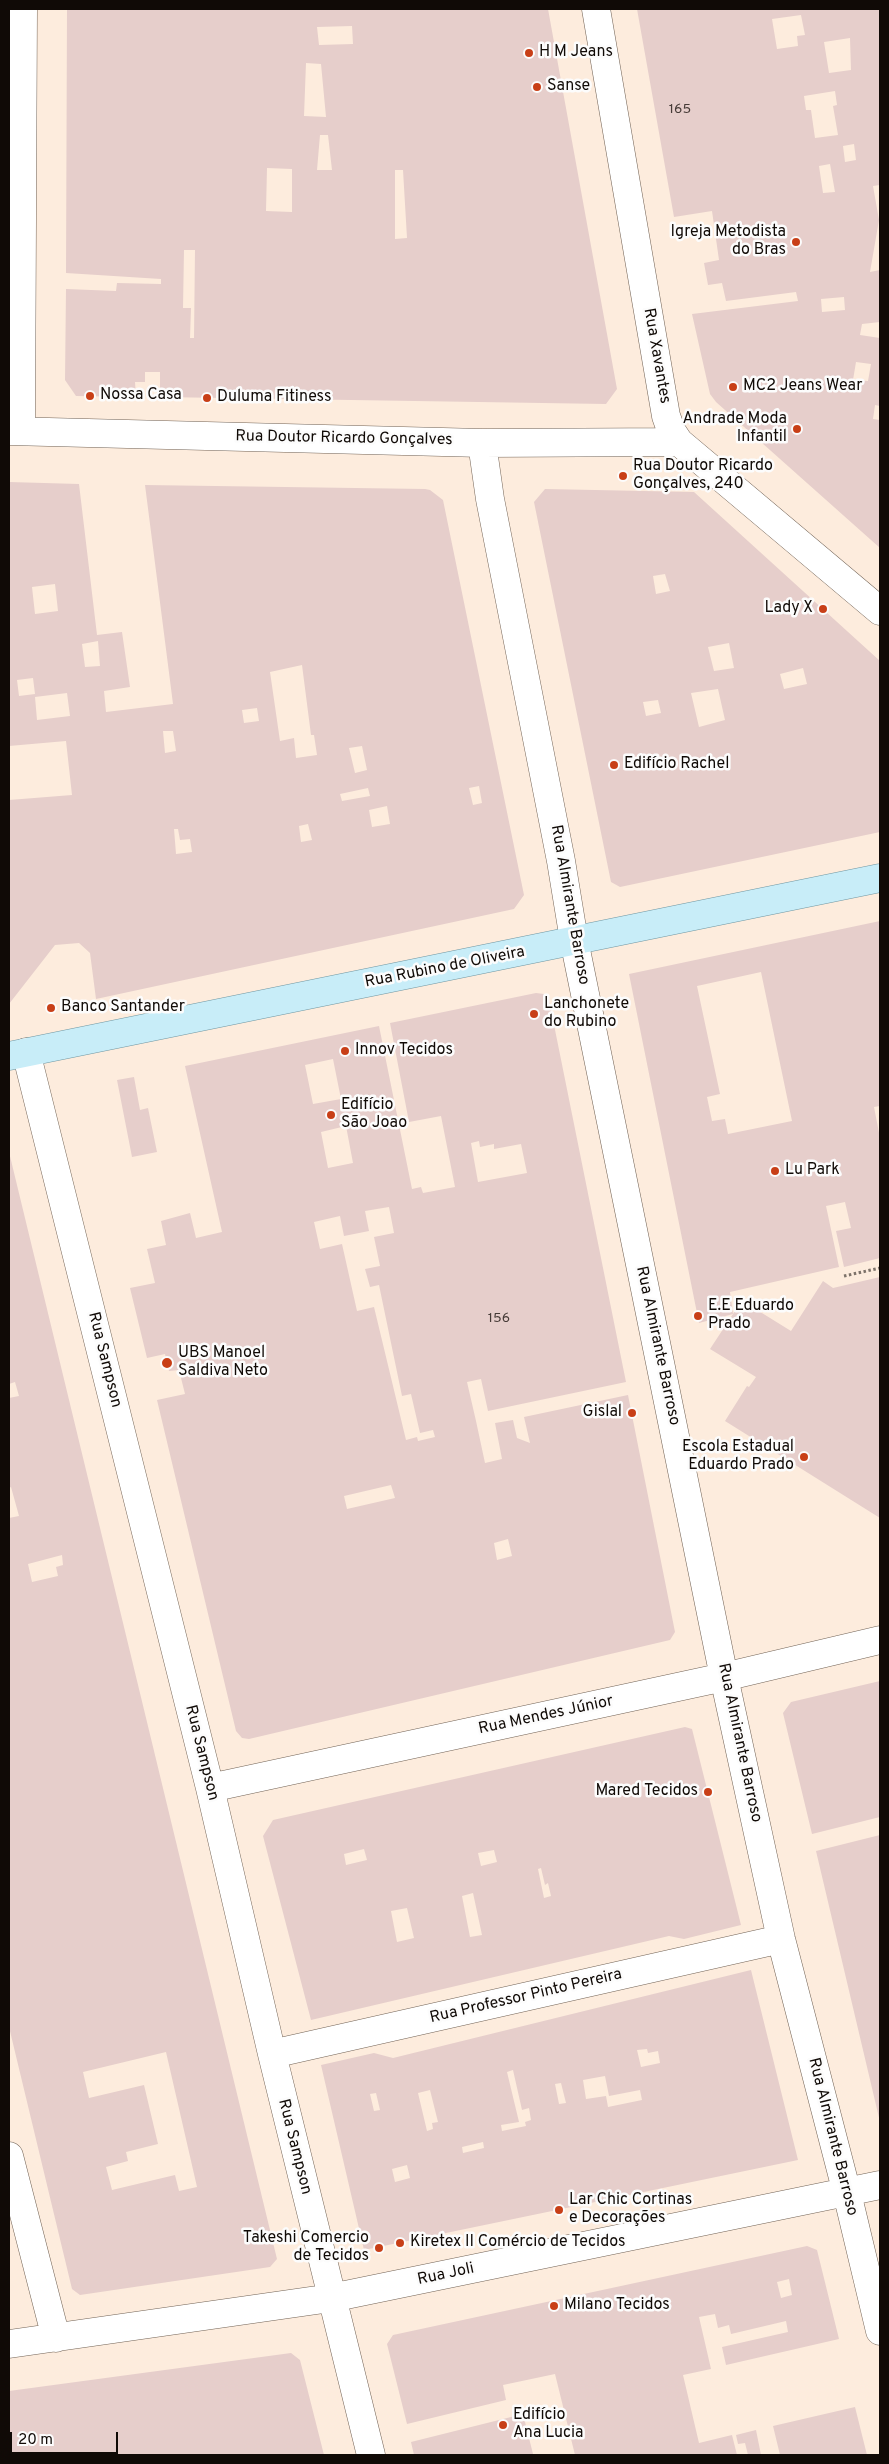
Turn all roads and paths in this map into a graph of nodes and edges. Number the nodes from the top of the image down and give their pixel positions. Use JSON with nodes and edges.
{"nodes":[{"id":1,"x":23,"y":9,"type":"edge"},
{"id":2,"x":596,"y":9,"type":"edge"},
{"id":3,"x":15,"y":431,"type":"edge"},
{"id":4,"x":482,"y":442,"type":"junction"},
{"id":5,"x":679,"y":442,"type":"junction"},
{"id":6,"x":880,"y":610,"type":"edge"},
{"id":7,"x":880,"y":878,"type":"edge"},
{"id":8,"x":574,"y":940,"type":"junction"},
{"id":9,"x":17,"y":1054,"type":"edge"},
{"id":10,"x":880,"y":1268,"type":"edge"},
{"id":11,"x":844,"y":1276,"type":"dead end"},
{"id":12,"x":880,"y":1640,"type":"edge"},
{"id":13,"x":724,"y":1677,"type":"junction"},
{"id":14,"x":210,"y":1788,"type":"junction"},
{"id":15,"x":781,"y":1939,"type":"junction"},
{"id":16,"x":272,"y":2054,"type":"junction"},
{"id":17,"x":9,"y":2156,"type":"edge"},
{"id":18,"x":880,"y":2185,"type":"edge"},
{"id":19,"x":848,"y":2193,"type":"junction"},
{"id":20,"x":331,"y":2298,"type":"junction"},
{"id":21,"x":880,"y":2331,"type":"edge"},
{"id":22,"x":56,"y":2338,"type":"junction"},
{"id":23,"x":9,"y":2344,"type":"edge"},
{"id":24,"x":370,"y":2455,"type":"edge"}],
"edges":[{"from":1,"to":3,"type":"street"},
{"from":2,"to":5,"type":"street","name":"Rua Xavantes"},
{"from":3,"to":4,"type":"street","name":"Rua Doutor Ricardo Gonçalves"},
{"from":4,"to":5,"type":"street","name":"Rua Doutor Ricardo Gonçalves"},
{"from":4,"to":8,"type":"street","name":"Rua Almirante Barroso"},
{"from":5,"to":6,"type":"street","name":"Rua Xavantes"},
{"from":7,"to":8,"type":"main road","name":"Rua Rubino de Oliveira"},
{"from":8,"to":9,"type":"main road","name":"Rua Rubino de Oliveira"},
{"from":8,"to":13,"type":"street","name":"Rua Almirante Barroso"},
{"from":9,"to":14,"type":"street","name":"Rua Sampson"},
{"from":10,"to":11,"type":"path"},
{"from":12,"to":13,"type":"street","name":"Rua Mendes Júnior"},
{"from":13,"to":14,"type":"street","name":"Rua Mendes Júnior"},
{"from":13,"to":15,"type":"street","name":"Rua Almirante Barroso"},
{"from":14,"to":16,"type":"street","name":"Rua Sampson"},
{"from":15,"to":16,"type":"street","name":"Rua Professor Pinto Pereira"},
{"from":15,"to":19,"type":"street","name":"Rua Almirante Barroso"},
{"from":16,"to":20,"type":"street","name":"Rua Sampson"},
{"from":17,"to":22,"type":"street"},
{"from":18,"to":19,"type":"street","name":"Rua Joli"},
{"from":19,"to":20,"type":"street","name":"Rua Joli"},
{"from":19,"to":21,"type":"street","name":"Rua Almirante Barroso"},
{"from":20,"to":22,"type":"street","name":"Rua Joli"},
{"from":20,"to":24,"type":"street","name":"Rua Sampson"},
{"from":22,"to":23,"type":"street","name":"Rua Joli"}]}
